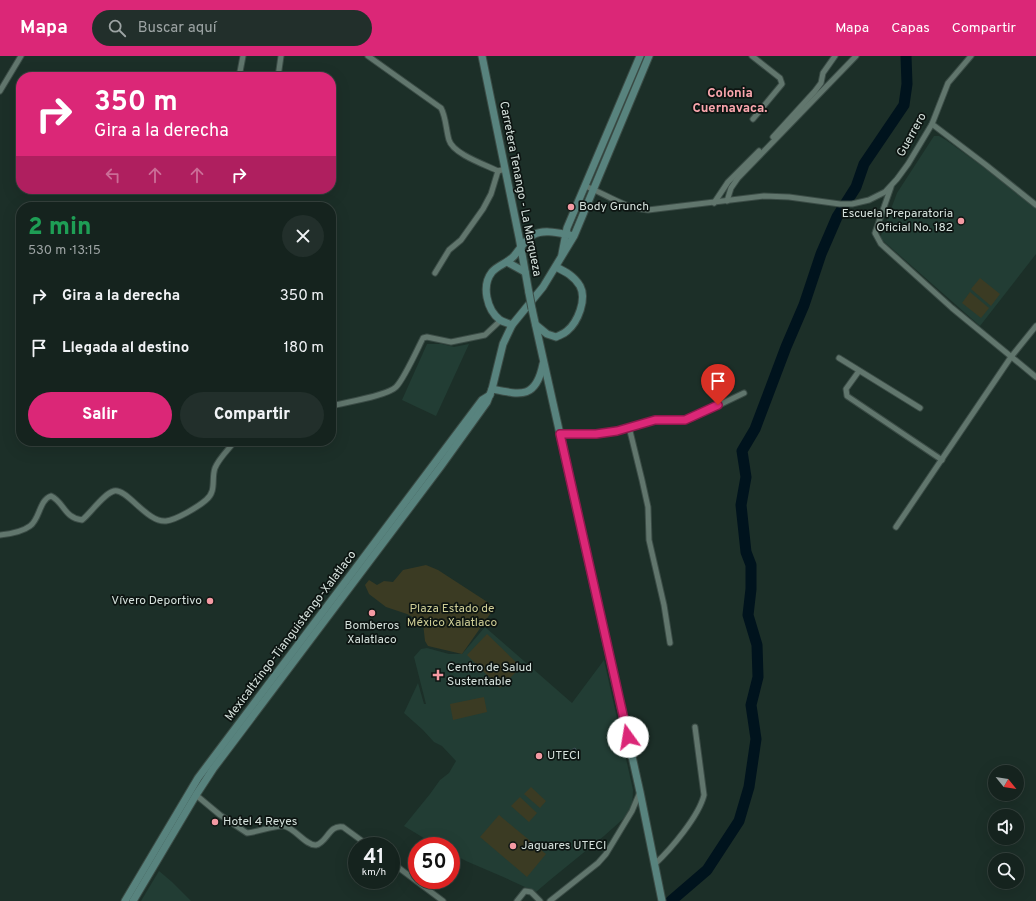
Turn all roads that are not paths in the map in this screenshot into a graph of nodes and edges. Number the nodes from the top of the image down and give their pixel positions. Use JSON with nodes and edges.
{"nodes":[{"id":1,"x":21,"y":56,"type":"edge"},
{"id":2,"x":243,"y":56,"type":"edge"},
{"id":3,"x":281,"y":56,"type":"edge"},
{"id":4,"x":368,"y":56,"type":"edge"},
{"id":5,"x":482,"y":56,"type":"edge"},
{"id":6,"x":640,"y":56,"type":"edge"},
{"id":7,"x":649,"y":56,"type":"edge"},
{"id":8,"x":752,"y":56,"type":"edge"},
{"id":9,"x":835,"y":56,"type":"edge"},
{"id":10,"x":856,"y":56,"type":"edge"},
{"id":11,"x":971,"y":56,"type":"edge"},
{"id":12,"x":240,"y":72,"type":"edge"},
{"id":13,"x":279,"y":72,"type":"edge"},
{"id":14,"x":0,"y":91,"type":"edge"},
{"id":15,"x":753,"y":119,"type":"dead end"},
{"id":16,"x":932,"y":124,"type":"junction"},
{"id":17,"x":505,"y":169,"type":"junction"},
{"id":18,"x":498,"y":171,"type":"junction"},
{"id":19,"x":585,"y":186,"type":"junction"},
{"id":20,"x":891,"y":186,"type":"junction"},
{"id":21,"x":592,"y":189,"type":"junction"},
{"id":22,"x":727,"y":201,"type":"junction"},
{"id":23,"x":714,"y":203,"type":"junction"},
{"id":24,"x":1036,"y":205,"type":"edge"},
{"id":25,"x":565,"y":235,"type":"junction"},
{"id":26,"x":574,"y":236,"type":"junction"},
{"id":27,"x":521,"y":246,"type":"junction"},
{"id":28,"x":561,"y":257,"type":"junction"},
{"id":29,"x":507,"y":262,"type":"junction"},
{"id":30,"x":556,"y":267,"type":"junction"},
{"id":31,"x":524,"y":272,"type":"junction"},
{"id":32,"x":435,"y":273,"type":"dead end"},
{"id":33,"x":501,"y":320,"type":"junction"},
{"id":34,"x":512,"y":325,"type":"junction"},
{"id":35,"x":536,"y":325,"type":"junction"},
{"id":36,"x":1036,"y":326,"type":"edge"},
{"id":37,"x":1011,"y":357,"type":"junction"},
{"id":38,"x":838,"y":358,"type":"dead end"},
{"id":39,"x":544,"y":360,"type":"junction"},
{"id":40,"x":859,"y":371,"type":"junction"},
{"id":41,"x":1036,"y":377,"type":"edge"},
{"id":42,"x":491,"y":392,"type":"junction"},
{"id":43,"x":744,"y":393,"type":"dead end"},
{"id":44,"x":336,"y":405,"type":"edge"},
{"id":45,"x":920,"y":408,"type":"dead end"},
{"id":46,"x":629,"y":427,"type":"junction"},
{"id":47,"x":560,"y":434,"type":"junction"},
{"id":48,"x":231,"y":446,"type":"edge"},
{"id":49,"x":942,"y":460,"type":"junction"},
{"id":50,"x":896,"y":527,"type":"dead end"},
{"id":51,"x":0,"y":535,"type":"edge"},
{"id":52,"x":670,"y":643,"type":"dead end"},
{"id":53,"x":695,"y":727,"type":"dead end"},
{"id":54,"x":640,"y":792,"type":"junction"},
{"id":55,"x":196,"y":795,"type":"junction"},
{"id":56,"x":356,"y":837,"type":"edge"},
{"id":57,"x":655,"y":864,"type":"junction"},
{"id":58,"x":400,"y":869,"type":"edge"},
{"id":59,"x":125,"y":901,"type":"edge"},
{"id":60,"x":133,"y":901,"type":"edge"},
{"id":61,"x":443,"y":901,"type":"edge"},
{"id":62,"x":517,"y":901,"type":"edge"},
{"id":63,"x":540,"y":901,"type":"edge"},
{"id":64,"x":550,"y":901,"type":"edge"},
{"id":65,"x":662,"y":901,"type":"edge"}],
"edges":[{"from":1,"to":14,"type":"street"},
{"from":2,"to":12,"type":"street"},
{"from":3,"to":13,"type":"street"},
{"from":4,"to":18,"type":"street"},
{"from":5,"to":17,"type":"main road","name":"Carretera Tenango - La Marqueza"},
{"from":6,"to":19,"type":"main road","name":"Mexicaltzingo-Tianguistengo-Xalatlaco"},
{"from":7,"to":21,"type":"main road","name":"Mexicaltzingo-Tianguistengo-Xalatlaco"},
{"from":8,"to":15,"type":"street"},
{"from":9,"to":23,"type":"street"},
{"from":10,"to":22,"type":"street"},
{"from":11,"to":16,"type":"street","name":"Guerrero"},
{"from":16,"to":20,"type":"street","name":"Guerrero"},
{"from":16,"to":24,"type":"street"},
{"from":17,"to":18,"type":"street"},
{"from":17,"to":27,"type":"main road","name":"Carretera Tenango - La Marqueza"},
{"from":18,"to":32,"type":"street"},
{"from":19,"to":21,"type":"street","name":"Guerrero"},
{"from":19,"to":25,"type":"main road","name":"Mexicaltzingo-Tianguistengo-Xalatlaco"},
{"from":20,"to":22,"type":"street","name":"Guerrero"},
{"from":20,"to":37,"type":"street"},
{"from":21,"to":23,"type":"street","name":"Guerrero"},
{"from":21,"to":26,"type":"main road","name":"Mexicaltzingo-Tianguistengo-Xalatlaco"},
{"from":22,"to":23,"type":"street","name":"Guerrero"},
{"from":25,"to":26,"type":"main road"},
{"from":25,"to":27,"type":"main road"},
{"from":25,"to":28,"type":"main road","name":"Mexicaltzingo-Tianguistengo-Xalatlaco"},
{"from":26,"to":28,"type":"main road","name":"Mexicaltzingo-Tianguistengo-Xalatlaco"},
{"from":27,"to":29,"type":"main road"},
{"from":27,"to":31,"type":"main road","name":"Carretera Tenango - La Marqueza"},
{"from":28,"to":30,"type":"main road","name":"Mexicaltzingo-Tianguistengo-Xalatlaco"},
{"from":29,"to":31,"type":"main road"},
{"from":29,"to":33,"type":"main road"},
{"from":30,"to":34,"type":"main road","name":"Mexicaltzingo-Tianguistengo-Xalatlaco"},
{"from":30,"to":35,"type":"main road"},
{"from":31,"to":35,"type":"main road","name":"Carretera Tenango - La Marqueza","bridge":true},
{"from":33,"to":34,"type":"main road"},
{"from":33,"to":44,"type":"street"},
{"from":34,"to":42,"type":"main road","name":"Mexicaltzingo-Tianguistengo-Xalatlaco"},
{"from":35,"to":39,"type":"main road","name":"Carretera Tenango - La Marqueza"},
{"from":36,"to":37,"type":"street"},
{"from":37,"to":41,"type":"street"},
{"from":37,"to":49,"type":"street"},
{"from":38,"to":40,"type":"street"},
{"from":39,"to":42,"type":"main road"},
{"from":39,"to":47,"type":"main road","name":"Carretera Tenango - La Marqueza"},
{"from":40,"to":45,"type":"street"},
{"from":40,"to":49,"type":"street"},
{"from":42,"to":55,"type":"main road","name":"Mexicaltzingo-Tianguistengo-Xalatlaco"},
{"from":42,"to":59,"type":"main road","name":"Mexicaltzingo-Tianguistengo-Xalatlaco"},
{"from":43,"to":46,"type":"street"},
{"from":46,"to":47,"type":"street"},
{"from":46,"to":52,"type":"street"},
{"from":47,"to":54,"type":"main road","name":"Carretera Tenango - La Marqueza"},
{"from":48,"to":51,"type":"street"},
{"from":49,"to":50,"type":"street"},
{"from":53,"to":57,"type":"street"},
{"from":54,"to":57,"type":"main road","name":"Carretera Tenango - La Marqueza"},
{"from":54,"to":64,"type":"street"},
{"from":55,"to":56,"type":"street"},
{"from":55,"to":60,"type":"main road","name":"Mexicaltzingo-Tianguistengo-Xalatlaco"},
{"from":57,"to":65,"type":"main road","name":"Carretera Tenango - La Marqueza"},
{"from":58,"to":61,"type":"street"},
{"from":62,"to":63,"type":"street"}]}
